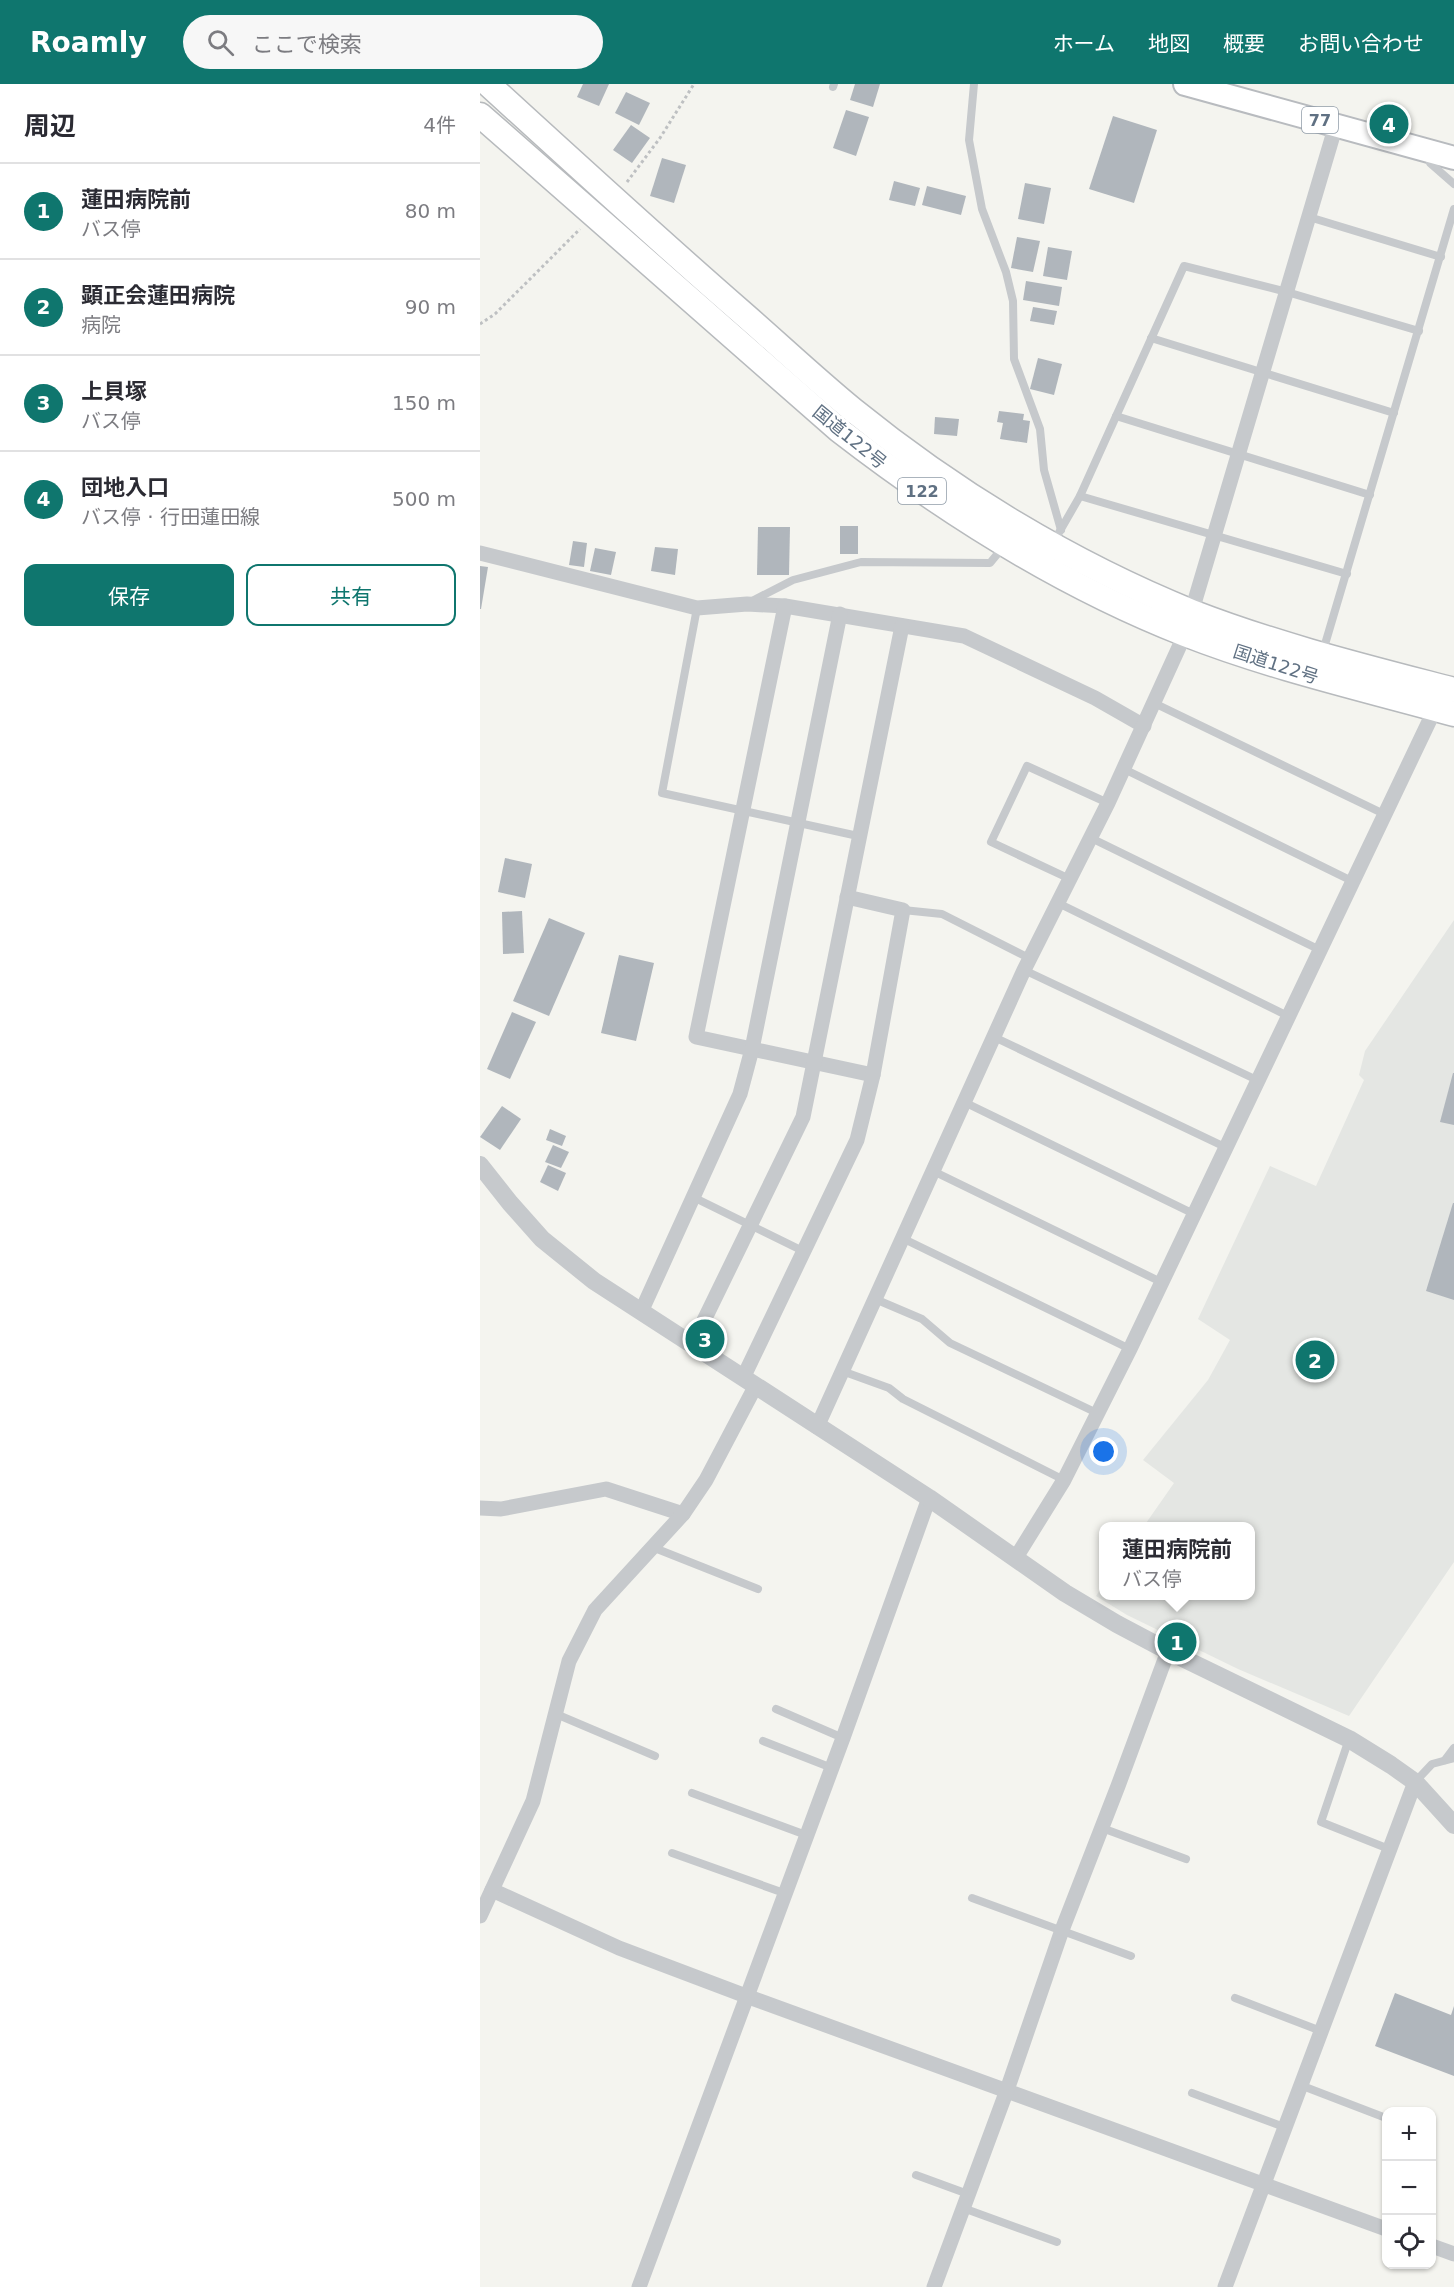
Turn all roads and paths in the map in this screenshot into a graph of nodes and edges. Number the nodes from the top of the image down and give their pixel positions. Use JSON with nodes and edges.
{"nodes":[{"id":1,"x":488,"y":84,"type":"edge"},
{"id":2,"x":693,"y":84,"type":"edge"},
{"id":3,"x":974,"y":84,"type":"edge"},
{"id":4,"x":1185,"y":84,"type":"edge"},
{"id":5,"x":480,"y":115,"type":"edge"},
{"id":6,"x":1336,"y":125,"type":"junction"},
{"id":7,"x":1431,"y":152,"type":"junction"},
{"id":8,"x":1454,"y":158,"type":"edge"},
{"id":9,"x":1454,"y":184,"type":"edge"},
{"id":10,"x":614,"y":199,"type":"junction"},
{"id":11,"x":1454,"y":209,"type":"edge"},
{"id":12,"x":594,"y":215,"type":"junction"},
{"id":13,"x":1309,"y":217,"type":"junction"},
{"id":14,"x":1441,"y":257,"type":"junction"},
{"id":15,"x":1287,"y":292,"type":"junction"},
{"id":16,"x":480,"y":324,"type":"edge"},
{"id":17,"x":1419,"y":331,"type":"junction"},
{"id":18,"x":1151,"y":338,"type":"junction"},
{"id":19,"x":1263,"y":373,"type":"junction"},
{"id":20,"x":1394,"y":413,"type":"junction"},
{"id":21,"x":1116,"y":416,"type":"junction"},
{"id":22,"x":1239,"y":453,"type":"junction"},
{"id":23,"x":1370,"y":495,"type":"junction"},
{"id":24,"x":1080,"y":496,"type":"junction"},
{"id":25,"x":1215,"y":535,"type":"junction"},
{"id":26,"x":1056,"y":537,"type":"junction"},
{"id":27,"x":1005,"y":545,"type":"junction"},
{"id":28,"x":480,"y":553,"type":"edge"},
{"id":29,"x":1347,"y":574,"type":"junction"},
{"id":30,"x":747,"y":604,"type":"junction"},
{"id":31,"x":785,"y":606,"type":"junction"},
{"id":32,"x":697,"y":608,"type":"junction"},
{"id":33,"x":840,"y":614,"type":"junction"},
{"id":34,"x":1189,"y":623,"type":"junction"},
{"id":35,"x":902,"y":626,"type":"junction"},
{"id":36,"x":1322,"y":655,"type":"junction"},
{"id":37,"x":1454,"y":690,"type":"edge"},
{"id":38,"x":1154,"y":703,"type":"junction"},
{"id":39,"x":1444,"y":711,"type":"edge"},
{"id":40,"x":1144,"y":726,"type":"junction"},
{"id":41,"x":1124,"y":769,"type":"junction"},
{"id":42,"x":1108,"y":803,"type":"junction"},
{"id":43,"x":742,"y":811,"type":"junction"},
{"id":44,"x":1384,"y":814,"type":"junction"},
{"id":45,"x":797,"y":823,"type":"junction"},
{"id":46,"x":858,"y":836,"type":"junction"},
{"id":47,"x":1091,"y":838,"type":"junction"},
{"id":48,"x":1070,"y":879,"type":"junction"},
{"id":49,"x":1352,"y":881,"type":"junction"},
{"id":50,"x":847,"y":897,"type":"junction"},
{"id":51,"x":1058,"y":903,"type":"junction"},
{"id":52,"x":903,"y":910,"type":"junction"},
{"id":53,"x":1320,"y":950,"type":"junction"},
{"id":54,"x":1028,"y":965,"type":"junction"},
{"id":55,"x":1288,"y":1016,"type":"junction"},
{"id":56,"x":994,"y":1036,"type":"junction"},
{"id":57,"x":752,"y":1048,"type":"junction"},
{"id":58,"x":813,"y":1062,"type":"junction"},
{"id":59,"x":873,"y":1075,"type":"junction"},
{"id":60,"x":1257,"y":1080,"type":"junction"},
{"id":61,"x":964,"y":1102,"type":"junction"},
{"id":62,"x":1226,"y":1147,"type":"junction"},
{"id":63,"x":480,"y":1165,"type":"edge"},
{"id":64,"x":933,"y":1171,"type":"junction"},
{"id":65,"x":693,"y":1197,"type":"junction"},
{"id":66,"x":1194,"y":1214,"type":"junction"},
{"id":67,"x":750,"y":1225,"type":"junction"},
{"id":68,"x":902,"y":1238,"type":"junction"},
{"id":69,"x":805,"y":1252,"type":"junction"},
{"id":70,"x":1161,"y":1282,"type":"junction"},
{"id":71,"x":875,"y":1299,"type":"junction"},
{"id":72,"x":641,"y":1312,"type":"junction"},
{"id":73,"x":692,"y":1345,"type":"junction"},
{"id":74,"x":1130,"y":1349,"type":"junction"},
{"id":75,"x":842,"y":1371,"type":"junction"},
{"id":76,"x":749,"y":1382,"type":"junction"},
{"id":77,"x":1097,"y":1413,"type":"junction"},
{"id":78,"x":817,"y":1427,"type":"junction"},
{"id":79,"x":1064,"y":1480,"type":"junction"},
{"id":80,"x":929,"y":1498,"type":"junction"},
{"id":81,"x":480,"y":1508,"type":"edge"},
{"id":82,"x":683,"y":1514,"type":"junction"},
{"id":83,"x":652,"y":1547,"type":"junction"},
{"id":84,"x":1016,"y":1559,"type":"junction"},
{"id":85,"x":758,"y":1589,"type":"dead end"},
{"id":86,"x":1168,"y":1651,"type":"junction"},
{"id":87,"x":776,"y":1709,"type":"dead end"},
{"id":88,"x":556,"y":1714,"type":"junction"},
{"id":89,"x":843,"y":1738,"type":"junction"},
{"id":90,"x":1349,"y":1739,"type":"junction"},
{"id":91,"x":763,"y":1741,"type":"dead end"},
{"id":92,"x":1454,"y":1748,"type":"edge"},
{"id":93,"x":655,"y":1756,"type":"dead end"},
{"id":94,"x":1454,"y":1758,"type":"edge"},
{"id":95,"x":1445,"y":1760,"type":"junction"},
{"id":96,"x":832,"y":1768,"type":"junction"},
{"id":97,"x":1415,"y":1782,"type":"junction"},
{"id":98,"x":692,"y":1793,"type":"dead end"},
{"id":99,"x":1454,"y":1825,"type":"edge"},
{"id":100,"x":1102,"y":1828,"type":"junction"},
{"id":101,"x":806,"y":1835,"type":"junction"},
{"id":102,"x":1389,"y":1850,"type":"junction"},
{"id":103,"x":672,"y":1853,"type":"dead end"},
{"id":104,"x":1186,"y":1859,"type":"dead end"},
{"id":105,"x":492,"y":1890,"type":"junction"},
{"id":106,"x":784,"y":1893,"type":"junction"},
{"id":107,"x":972,"y":1898,"type":"dead end"},
{"id":108,"x":480,"y":1916,"type":"edge"},
{"id":109,"x":1062,"y":1930,"type":"junction"},
{"id":110,"x":1131,"y":1956,"type":"dead end"},
{"id":111,"x":746,"y":1996,"type":"junction"},
{"id":112,"x":1235,"y":1998,"type":"dead end"},
{"id":113,"x":1321,"y":2031,"type":"junction"},
{"id":114,"x":1300,"y":2085,"type":"junction"},
{"id":115,"x":1007,"y":2090,"type":"junction"},
{"id":116,"x":1192,"y":2092,"type":"dead end"},
{"id":117,"x":1382,"y":2116,"type":"edge"},
{"id":118,"x":1284,"y":2127,"type":"junction"},
{"id":119,"x":916,"y":2175,"type":"dead end"},
{"id":120,"x":1263,"y":2183,"type":"junction"},
{"id":121,"x":965,"y":2201,"type":"junction"},
{"id":122,"x":1382,"y":2228,"type":"edge"},
{"id":123,"x":1057,"y":2242,"type":"dead end"},
{"id":124,"x":1436,"y":2248,"type":"edge"},
{"id":125,"x":1454,"y":2254,"type":"edge"},
{"id":126,"x":639,"y":2287,"type":"edge"},
{"id":127,"x":934,"y":2287,"type":"edge"},
{"id":128,"x":1225,"y":2287,"type":"edge"}],
"edges":[{"from":1,"to":10,"type":"highway","name":"国道122号","number":"122"},
{"from":2,"to":10,"type":"path"},
{"from":3,"to":26,"type":"lane"},
{"from":4,"to":6,"type":"main road","number":"77"},
{"from":5,"to":12,"type":"highway","name":"国道122号","number":"122"},
{"from":6,"to":7,"type":"main road","number":"77"},
{"from":6,"to":13,"type":"street"},
{"from":7,"to":8,"type":"main road","number":"77"},
{"from":7,"to":9,"type":"lane"},
{"from":10,"to":26,"type":"highway","name":"国道122号","number":"122"},
{"from":11,"to":14,"type":"lane"},
{"from":12,"to":16,"type":"path"},
{"from":12,"to":27,"type":"highway","name":"国道122号","number":"122"},
{"from":13,"to":14,"type":"lane"},
{"from":13,"to":15,"type":"street"},
{"from":14,"to":17,"type":"lane"},
{"from":15,"to":17,"type":"lane"},
{"from":15,"to":18,"type":"lane"},
{"from":15,"to":19,"type":"street"},
{"from":17,"to":20,"type":"lane"},
{"from":18,"to":19,"type":"lane"},
{"from":18,"to":21,"type":"lane"},
{"from":19,"to":20,"type":"lane"},
{"from":19,"to":22,"type":"street"},
{"from":20,"to":23,"type":"lane"},
{"from":21,"to":22,"type":"lane"},
{"from":21,"to":24,"type":"lane"},
{"from":22,"to":23,"type":"lane"},
{"from":22,"to":25,"type":"street"},
{"from":23,"to":29,"type":"lane"},
{"from":24,"to":25,"type":"lane"},
{"from":24,"to":26,"type":"lane"},
{"from":25,"to":29,"type":"lane"},
{"from":25,"to":34,"type":"street"},
{"from":26,"to":34,"type":"highway","name":"国道122号","number":"122"},
{"from":27,"to":30,"type":"lane"},
{"from":27,"to":34,"type":"highway","name":"国道122号","number":"122"},
{"from":28,"to":32,"type":"street"},
{"from":29,"to":36,"type":"lane"},
{"from":30,"to":31,"type":"street"},
{"from":30,"to":32,"type":"street"},
{"from":31,"to":33,"type":"street"},
{"from":31,"to":43,"type":"street"},
{"from":32,"to":43,"type":"lane"},
{"from":33,"to":35,"type":"street"},
{"from":33,"to":45,"type":"street"},
{"from":34,"to":36,"type":"highway","name":"国道122号","number":"122"},
{"from":34,"to":38,"type":"street"},
{"from":34,"to":39,"type":"highway","name":"国道122号","number":"122"},
{"from":35,"to":40,"type":"street"},
{"from":35,"to":46,"type":"street"},
{"from":36,"to":37,"type":"highway","name":"国道122号","number":"122"},
{"from":38,"to":40,"type":"street"},
{"from":38,"to":44,"type":"lane"},
{"from":39,"to":44,"type":"street"},
{"from":40,"to":41,"type":"street"},
{"from":41,"to":42,"type":"street"},
{"from":41,"to":49,"type":"lane"},
{"from":42,"to":47,"type":"street"},
{"from":42,"to":48,"type":"lane"},
{"from":43,"to":45,"type":"lane"},
{"from":43,"to":57,"type":"street"},
{"from":44,"to":49,"type":"street"},
{"from":45,"to":46,"type":"lane"},
{"from":45,"to":57,"type":"street"},
{"from":46,"to":50,"type":"street"},
{"from":47,"to":48,"type":"street"},
{"from":47,"to":53,"type":"lane"},
{"from":48,"to":51,"type":"street"},
{"from":49,"to":53,"type":"street"},
{"from":50,"to":52,"type":"street"},
{"from":50,"to":58,"type":"street"},
{"from":51,"to":54,"type":"street"},
{"from":51,"to":55,"type":"lane"},
{"from":52,"to":54,"type":"lane"},
{"from":52,"to":59,"type":"street"},
{"from":53,"to":55,"type":"street"},
{"from":54,"to":56,"type":"street"},
{"from":54,"to":60,"type":"lane"},
{"from":55,"to":60,"type":"street"},
{"from":56,"to":61,"type":"street"},
{"from":56,"to":62,"type":"lane"},
{"from":57,"to":58,"type":"street"},
{"from":57,"to":65,"type":"street"},
{"from":58,"to":59,"type":"street"},
{"from":58,"to":67,"type":"street"},
{"from":59,"to":69,"type":"street"},
{"from":60,"to":62,"type":"street"},
{"from":61,"to":64,"type":"street"},
{"from":61,"to":66,"type":"lane"},
{"from":62,"to":66,"type":"street"},
{"from":63,"to":72,"type":"street"},
{"from":64,"to":68,"type":"street"},
{"from":64,"to":70,"type":"lane"},
{"from":65,"to":67,"type":"lane"},
{"from":65,"to":72,"type":"street"},
{"from":66,"to":70,"type":"street"},
{"from":67,"to":69,"type":"lane"},
{"from":67,"to":73,"type":"street"},
{"from":68,"to":71,"type":"street"},
{"from":68,"to":74,"type":"lane"},
{"from":69,"to":76,"type":"street"},
{"from":70,"to":74,"type":"street"},
{"from":71,"to":75,"type":"street"},
{"from":71,"to":77,"type":"lane"},
{"from":72,"to":73,"type":"street"},
{"from":73,"to":76,"type":"street"},
{"from":74,"to":77,"type":"street"},
{"from":75,"to":78,"type":"street"},
{"from":75,"to":79,"type":"lane"},
{"from":76,"to":78,"type":"street"},
{"from":76,"to":82,"type":"street"},
{"from":77,"to":79,"type":"street"},
{"from":78,"to":80,"type":"street"},
{"from":79,"to":84,"type":"street"},
{"from":80,"to":84,"type":"street"},
{"from":80,"to":89,"type":"street"},
{"from":81,"to":82,"type":"street"},
{"from":82,"to":83,"type":"street"},
{"from":83,"to":85,"type":"lane"},
{"from":83,"to":88,"type":"street"},
{"from":84,"to":86,"type":"street"},
{"from":86,"to":90,"type":"street"},
{"from":86,"to":100,"type":"street"},
{"from":87,"to":89,"type":"lane"},
{"from":88,"to":93,"type":"lane"},
{"from":88,"to":105,"type":"street"},
{"from":89,"to":96,"type":"street"},
{"from":90,"to":97,"type":"street"},
{"from":90,"to":102,"type":"lane"},
{"from":91,"to":96,"type":"lane"},
{"from":92,"to":95,"type":"lane"},
{"from":94,"to":95,"type":"lane"},
{"from":95,"to":97,"type":"lane"},
{"from":96,"to":101,"type":"street"},
{"from":97,"to":99,"type":"street"},
{"from":97,"to":102,"type":"street"},
{"from":98,"to":101,"type":"lane"},
{"from":100,"to":104,"type":"lane"},
{"from":100,"to":109,"type":"street"},
{"from":101,"to":106,"type":"street"},
{"from":102,"to":113,"type":"street"},
{"from":103,"to":106,"type":"lane"},
{"from":105,"to":108,"type":"street"},
{"from":105,"to":111,"type":"street"},
{"from":106,"to":111,"type":"street"},
{"from":107,"to":109,"type":"lane"},
{"from":109,"to":110,"type":"lane"},
{"from":109,"to":115,"type":"street"},
{"from":111,"to":115,"type":"street"},
{"from":111,"to":126,"type":"street"},
{"from":112,"to":113,"type":"lane"},
{"from":113,"to":114,"type":"street"},
{"from":114,"to":117,"type":"lane"},
{"from":114,"to":118,"type":"street"},
{"from":115,"to":120,"type":"street"},
{"from":115,"to":121,"type":"street"},
{"from":116,"to":118,"type":"lane"},
{"from":118,"to":120,"type":"street"},
{"from":119,"to":121,"type":"lane"},
{"from":120,"to":122,"type":"street"},
{"from":120,"to":128,"type":"street"},
{"from":121,"to":123,"type":"lane"},
{"from":121,"to":127,"type":"street"},
{"from":124,"to":125,"type":"street"}]}
